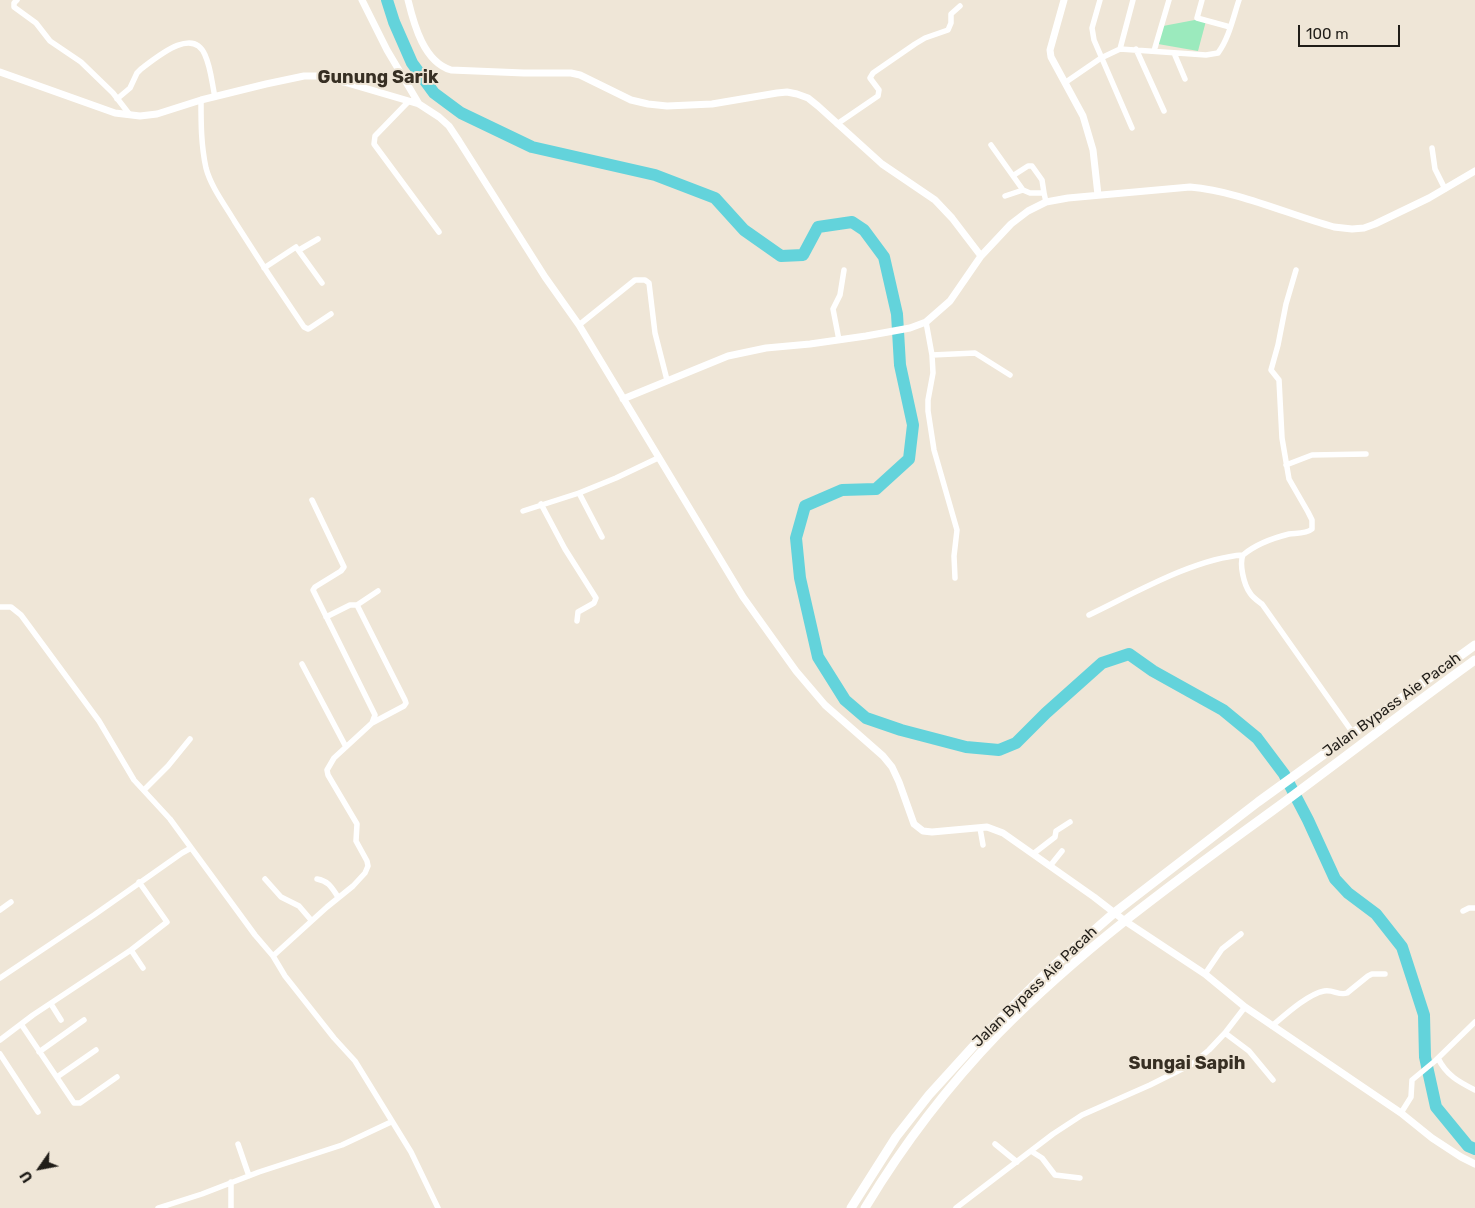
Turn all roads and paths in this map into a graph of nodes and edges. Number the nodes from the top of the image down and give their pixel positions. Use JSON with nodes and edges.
{"nodes":[{"id":1,"x":17,"y":0,"type":"edge"},
{"id":2,"x":363,"y":0,"type":"edge"},
{"id":3,"x":408,"y":0,"type":"edge"},
{"id":4,"x":1064,"y":0,"type":"edge"},
{"id":5,"x":1100,"y":0,"type":"edge"},
{"id":6,"x":1133,"y":0,"type":"edge"},
{"id":7,"x":1169,"y":0,"type":"edge"},
{"id":8,"x":1202,"y":0,"type":"edge"},
{"id":9,"x":1238,"y":0,"type":"edge"},
{"id":10,"x":960,"y":6,"type":"dead end"},
{"id":11,"x":1230,"y":27,"type":"junction"},
{"id":12,"x":1120,"y":49,"type":"junction"},
{"id":13,"x":1136,"y":49,"type":"junction"},
{"id":14,"x":1154,"y":51,"type":"junction"},
{"id":15,"x":1174,"y":53,"type":"junction"},
{"id":16,"x":1101,"y":58,"type":"junction"},
{"id":17,"x":0,"y":72,"type":"edge"},
{"id":18,"x":1186,"y":79,"type":"dead end"},
{"id":19,"x":1066,"y":82,"type":"junction"},
{"id":20,"x":214,"y":97,"type":"junction"},
{"id":21,"x":117,"y":99,"type":"junction"},
{"id":22,"x":202,"y":100,"type":"junction"},
{"id":23,"x":408,"y":102,"type":"junction"},
{"id":24,"x":418,"y":104,"type":"junction"},
{"id":25,"x":1164,"y":111,"type":"dead end"},
{"id":26,"x":130,"y":115,"type":"junction"},
{"id":27,"x":837,"y":124,"type":"junction"},
{"id":28,"x":1132,"y":128,"type":"dead end"},
{"id":29,"x":991,"y":145,"type":"dead end"},
{"id":30,"x":1432,"y":148,"type":"dead end"},
{"id":31,"x":1475,"y":171,"type":"edge"},
{"id":32,"x":1014,"y":175,"type":"junction"},
{"id":33,"x":1445,"y":189,"type":"junction"},
{"id":34,"x":1023,"y":190,"type":"junction"},
{"id":35,"x":1044,"y":193,"type":"junction"},
{"id":36,"x":1098,"y":195,"type":"junction"},
{"id":37,"x":1005,"y":196,"type":"dead end"},
{"id":38,"x":1046,"y":202,"type":"junction"},
{"id":39,"x":439,"y":232,"type":"dead end"},
{"id":40,"x":318,"y":239,"type":"dead end"},
{"id":41,"x":299,"y":250,"type":"junction"},
{"id":42,"x":981,"y":256,"type":"junction"},
{"id":43,"x":264,"y":268,"type":"junction"},
{"id":44,"x":844,"y":270,"type":"dead end"},
{"id":45,"x":1296,"y":270,"type":"dead end"},
{"id":46,"x":322,"y":283,"type":"dead end"},
{"id":47,"x":331,"y":314,"type":"dead end"},
{"id":48,"x":926,"y":322,"type":"junction"},
{"id":49,"x":579,"y":325,"type":"junction"},
{"id":50,"x":839,"y":340,"type":"junction"},
{"id":51,"x":932,"y":355,"type":"junction"},
{"id":52,"x":1010,"y":375,"type":"dead end"},
{"id":53,"x":667,"y":380,"type":"junction"},
{"id":54,"x":623,"y":399,"type":"junction"},
{"id":55,"x":1366,"y":454,"type":"dead end"},
{"id":56,"x":658,"y":458,"type":"junction"},
{"id":57,"x":1286,"y":465,"type":"junction"},
{"id":58,"x":579,"y":493,"type":"junction"},
{"id":59,"x":312,"y":500,"type":"dead end"},
{"id":60,"x":541,"y":504,"type":"junction"},
{"id":61,"x":523,"y":510,"type":"dead end"},
{"id":62,"x":602,"y":536,"type":"dead end"},
{"id":63,"x":1244,"y":555,"type":"junction"},
{"id":64,"x":955,"y":578,"type":"dead end"},
{"id":65,"x":378,"y":590,"type":"dead end"},
{"id":66,"x":356,"y":605,"type":"junction"},
{"id":67,"x":0,"y":607,"type":"edge"},
{"id":68,"x":1089,"y":615,"type":"dead end"},
{"id":69,"x":326,"y":617,"type":"junction"},
{"id":70,"x":577,"y":621,"type":"dead end"},
{"id":71,"x":1475,"y":645,"type":"edge"},
{"id":72,"x":1475,"y":660,"type":"edge"},
{"id":73,"x":302,"y":664,"type":"dead end"},
{"id":74,"x":372,"y":723,"type":"junction"},
{"id":75,"x":1353,"y":733,"type":"junction"},
{"id":76,"x":190,"y":739,"type":"dead end"},
{"id":77,"x":346,"y":747,"type":"junction"},
{"id":78,"x":144,"y":790,"type":"junction"},
{"id":79,"x":1070,"y":822,"type":"dead end"},
{"id":80,"x":980,"y":828,"type":"junction"},
{"id":81,"x":983,"y":845,"type":"dead end"},
{"id":82,"x":191,"y":848,"type":"junction"},
{"id":83,"x":1062,"y":851,"type":"dead end"},
{"id":84,"x":1032,"y":854,"type":"junction"},
{"id":85,"x":1050,"y":866,"type":"junction"},
{"id":86,"x":265,"y":879,"type":"dead end"},
{"id":87,"x":318,"y":879,"type":"dead end"},
{"id":88,"x":139,"y":882,"type":"junction"},
{"id":89,"x":338,"y":897,"type":"junction"},
{"id":90,"x":11,"y":902,"type":"dead end"},
{"id":91,"x":1475,"y":908,"type":"edge"},
{"id":92,"x":0,"y":910,"type":"edge"},
{"id":93,"x":1464,"y":911,"type":"dead end"},
{"id":94,"x":1114,"y":913,"type":"junction"},
{"id":95,"x":311,"y":920,"type":"junction"},
{"id":96,"x":1125,"y":921,"type":"junction"},
{"id":97,"x":1241,"y":934,"type":"dead end"},
{"id":98,"x":131,"y":950,"type":"junction"},
{"id":99,"x":273,"y":956,"type":"junction"},
{"id":100,"x":143,"y":968,"type":"dead end"},
{"id":101,"x":1205,"y":974,"type":"junction"},
{"id":102,"x":1385,"y":974,"type":"dead end"},
{"id":103,"x":0,"y":978,"type":"edge"},
{"id":104,"x":51,"y":1004,"type":"junction"},
{"id":105,"x":1245,"y":1007,"type":"junction"},
{"id":106,"x":61,"y":1020,"type":"dead end"},
{"id":107,"x":84,"y":1020,"type":"dead end"},
{"id":108,"x":1475,"y":1022,"type":"edge"},
{"id":109,"x":20,"y":1024,"type":"junction"},
{"id":110,"x":1272,"y":1026,"type":"junction"},
{"id":111,"x":1225,"y":1033,"type":"junction"},
{"id":112,"x":0,"y":1040,"type":"edge"},
{"id":113,"x":96,"y":1050,"type":"dead end"},
{"id":114,"x":39,"y":1052,"type":"junction"},
{"id":115,"x":0,"y":1054,"type":"edge"},
{"id":116,"x":1437,"y":1059,"type":"junction"},
{"id":117,"x":57,"y":1077,"type":"junction"},
{"id":118,"x":117,"y":1077,"type":"dead end"},
{"id":119,"x":1273,"y":1080,"type":"dead end"},
{"id":120,"x":1475,"y":1090,"type":"edge"},
{"id":121,"x":38,"y":1112,"type":"dead end"},
{"id":122,"x":1401,"y":1113,"type":"junction"},
{"id":123,"x":392,"y":1122,"type":"junction"},
{"id":124,"x":238,"y":1144,"type":"dead end"},
{"id":125,"x":995,"y":1144,"type":"dead end"},
{"id":126,"x":1032,"y":1151,"type":"junction"},
{"id":127,"x":1017,"y":1162,"type":"junction"},
{"id":128,"x":1475,"y":1164,"type":"edge"},
{"id":129,"x":249,"y":1176,"type":"junction"},
{"id":130,"x":1080,"y":1178,"type":"dead end"},
{"id":131,"x":231,"y":1182,"type":"junction"},
{"id":132,"x":158,"y":1208,"type":"edge"},
{"id":133,"x":231,"y":1208,"type":"edge"},
{"id":134,"x":438,"y":1208,"type":"edge"},
{"id":135,"x":851,"y":1208,"type":"edge"},
{"id":136,"x":865,"y":1208,"type":"edge"},
{"id":137,"x":956,"y":1208,"type":"edge"}],
"edges":[{"from":1,"to":21,"type":"street"},
{"from":2,"to":24,"type":"street"},
{"from":3,"to":27,"type":"street"},
{"from":4,"to":19,"type":"street"},
{"from":5,"to":16,"type":"street"},
{"from":6,"to":12,"type":"street"},
{"from":7,"to":14,"type":"street"},
{"from":8,"to":11,"type":"street"},
{"from":9,"to":11,"type":"street"},
{"from":10,"to":27,"type":"street"},
{"from":11,"to":15,"type":"street"},
{"from":12,"to":13,"type":"street"},
{"from":12,"to":16,"type":"street"},
{"from":13,"to":14,"type":"street"},
{"from":13,"to":25,"type":"street"},
{"from":14,"to":15,"type":"street"},
{"from":15,"to":18,"type":"street"},
{"from":16,"to":19,"type":"street"},
{"from":16,"to":28,"type":"street"},
{"from":17,"to":26,"type":"street"},
{"from":19,"to":36,"type":"street"},
{"from":20,"to":21,"type":"street"},
{"from":20,"to":22,"type":"street"},
{"from":20,"to":23,"type":"street"},
{"from":21,"to":26,"type":"street"},
{"from":22,"to":26,"type":"street"},
{"from":22,"to":43,"type":"street"},
{"from":23,"to":24,"type":"street"},
{"from":23,"to":39,"type":"street"},
{"from":24,"to":49,"type":"street"},
{"from":27,"to":42,"type":"street"},
{"from":29,"to":32,"type":"street"},
{"from":30,"to":33,"type":"street"},
{"from":31,"to":33,"type":"street"},
{"from":32,"to":34,"type":"street"},
{"from":32,"to":35,"type":"street"},
{"from":33,"to":36,"type":"street"},
{"from":34,"to":35,"type":"street"},
{"from":34,"to":37,"type":"street"},
{"from":35,"to":38,"type":"street"},
{"from":36,"to":38,"type":"street"},
{"from":38,"to":42,"type":"street"},
{"from":40,"to":41,"type":"street"},
{"from":41,"to":43,"type":"street"},
{"from":41,"to":46,"type":"street"},
{"from":42,"to":48,"type":"street"},
{"from":43,"to":47,"type":"street"},
{"from":44,"to":50,"type":"street"},
{"from":45,"to":57,"type":"street"},
{"from":48,"to":50,"type":"street"},
{"from":48,"to":51,"type":"street"},
{"from":49,"to":53,"type":"street"},
{"from":49,"to":54,"type":"street"},
{"from":50,"to":53,"type":"street"},
{"from":51,"to":52,"type":"street"},
{"from":51,"to":64,"type":"street"},
{"from":53,"to":54,"type":"street"},
{"from":54,"to":56,"type":"street"},
{"from":55,"to":57,"type":"street"},
{"from":56,"to":58,"type":"street"},
{"from":56,"to":80,"type":"street"},
{"from":57,"to":63,"type":"street"},
{"from":58,"to":60,"type":"street"},
{"from":58,"to":62,"type":"street"},
{"from":59,"to":69,"type":"street"},
{"from":60,"to":61,"type":"street"},
{"from":60,"to":70,"type":"street"},
{"from":63,"to":68,"type":"street"},
{"from":63,"to":75,"type":"street"},
{"from":65,"to":66,"type":"street"},
{"from":66,"to":69,"type":"street"},
{"from":66,"to":74,"type":"street"},
{"from":67,"to":78,"type":"street"},
{"from":69,"to":74,"type":"street"},
{"from":71,"to":75,"type":"highway","name":"Jalan Bypass Aie Pacah"},
{"from":72,"to":96,"type":"highway","name":"Jalan Bypass Aie Pacah"},
{"from":73,"to":77,"type":"street"},
{"from":74,"to":77,"type":"street"},
{"from":75,"to":94,"type":"highway","name":"Jalan Bypass Aie Pacah"},
{"from":76,"to":78,"type":"street"},
{"from":77,"to":89,"type":"street"},
{"from":78,"to":82,"type":"street"},
{"from":79,"to":84,"type":"street"},
{"from":80,"to":81,"type":"street"},
{"from":80,"to":84,"type":"street"},
{"from":82,"to":88,"type":"street"},
{"from":82,"to":99,"type":"street"},
{"from":83,"to":85,"type":"street"},
{"from":84,"to":85,"type":"street"},
{"from":85,"to":94,"type":"street"},
{"from":86,"to":95,"type":"street"},
{"from":87,"to":89,"type":"street"},
{"from":88,"to":98,"type":"street"},
{"from":88,"to":103,"type":"street"},
{"from":89,"to":95,"type":"street"},
{"from":90,"to":92,"type":"street"},
{"from":91,"to":93,"type":"street"},
{"from":94,"to":96,"type":"street"},
{"from":94,"to":135,"type":"highway","name":"Jalan Bypass Aie Pacah"},
{"from":95,"to":99,"type":"street"},
{"from":96,"to":101,"type":"street"},
{"from":96,"to":136,"type":"highway","name":"Jalan Bypass Aie Pacah"},
{"from":97,"to":101,"type":"street"},
{"from":98,"to":100,"type":"street"},
{"from":98,"to":104,"type":"street"},
{"from":99,"to":123,"type":"street"},
{"from":101,"to":105,"type":"street"},
{"from":102,"to":110,"type":"street"},
{"from":104,"to":106,"type":"street"},
{"from":104,"to":109,"type":"street"},
{"from":105,"to":110,"type":"street"},
{"from":105,"to":111,"type":"street"},
{"from":107,"to":114,"type":"street"},
{"from":108,"to":116,"type":"street"},
{"from":109,"to":112,"type":"street"},
{"from":109,"to":114,"type":"street"},
{"from":110,"to":122,"type":"street"},
{"from":111,"to":119,"type":"street"},
{"from":111,"to":126,"type":"street"},
{"from":113,"to":117,"type":"street"},
{"from":114,"to":117,"type":"street"},
{"from":115,"to":121,"type":"street"},
{"from":116,"to":120,"type":"street"},
{"from":116,"to":122,"type":"street"},
{"from":117,"to":118,"type":"street"},
{"from":122,"to":128,"type":"street"},
{"from":123,"to":129,"type":"street"},
{"from":123,"to":134,"type":"street"},
{"from":124,"to":129,"type":"street"},
{"from":125,"to":127,"type":"street"},
{"from":126,"to":127,"type":"street"},
{"from":126,"to":130,"type":"street"},
{"from":127,"to":137,"type":"street"},
{"from":129,"to":131,"type":"street"},
{"from":131,"to":132,"type":"street"},
{"from":131,"to":133,"type":"street"}]}
